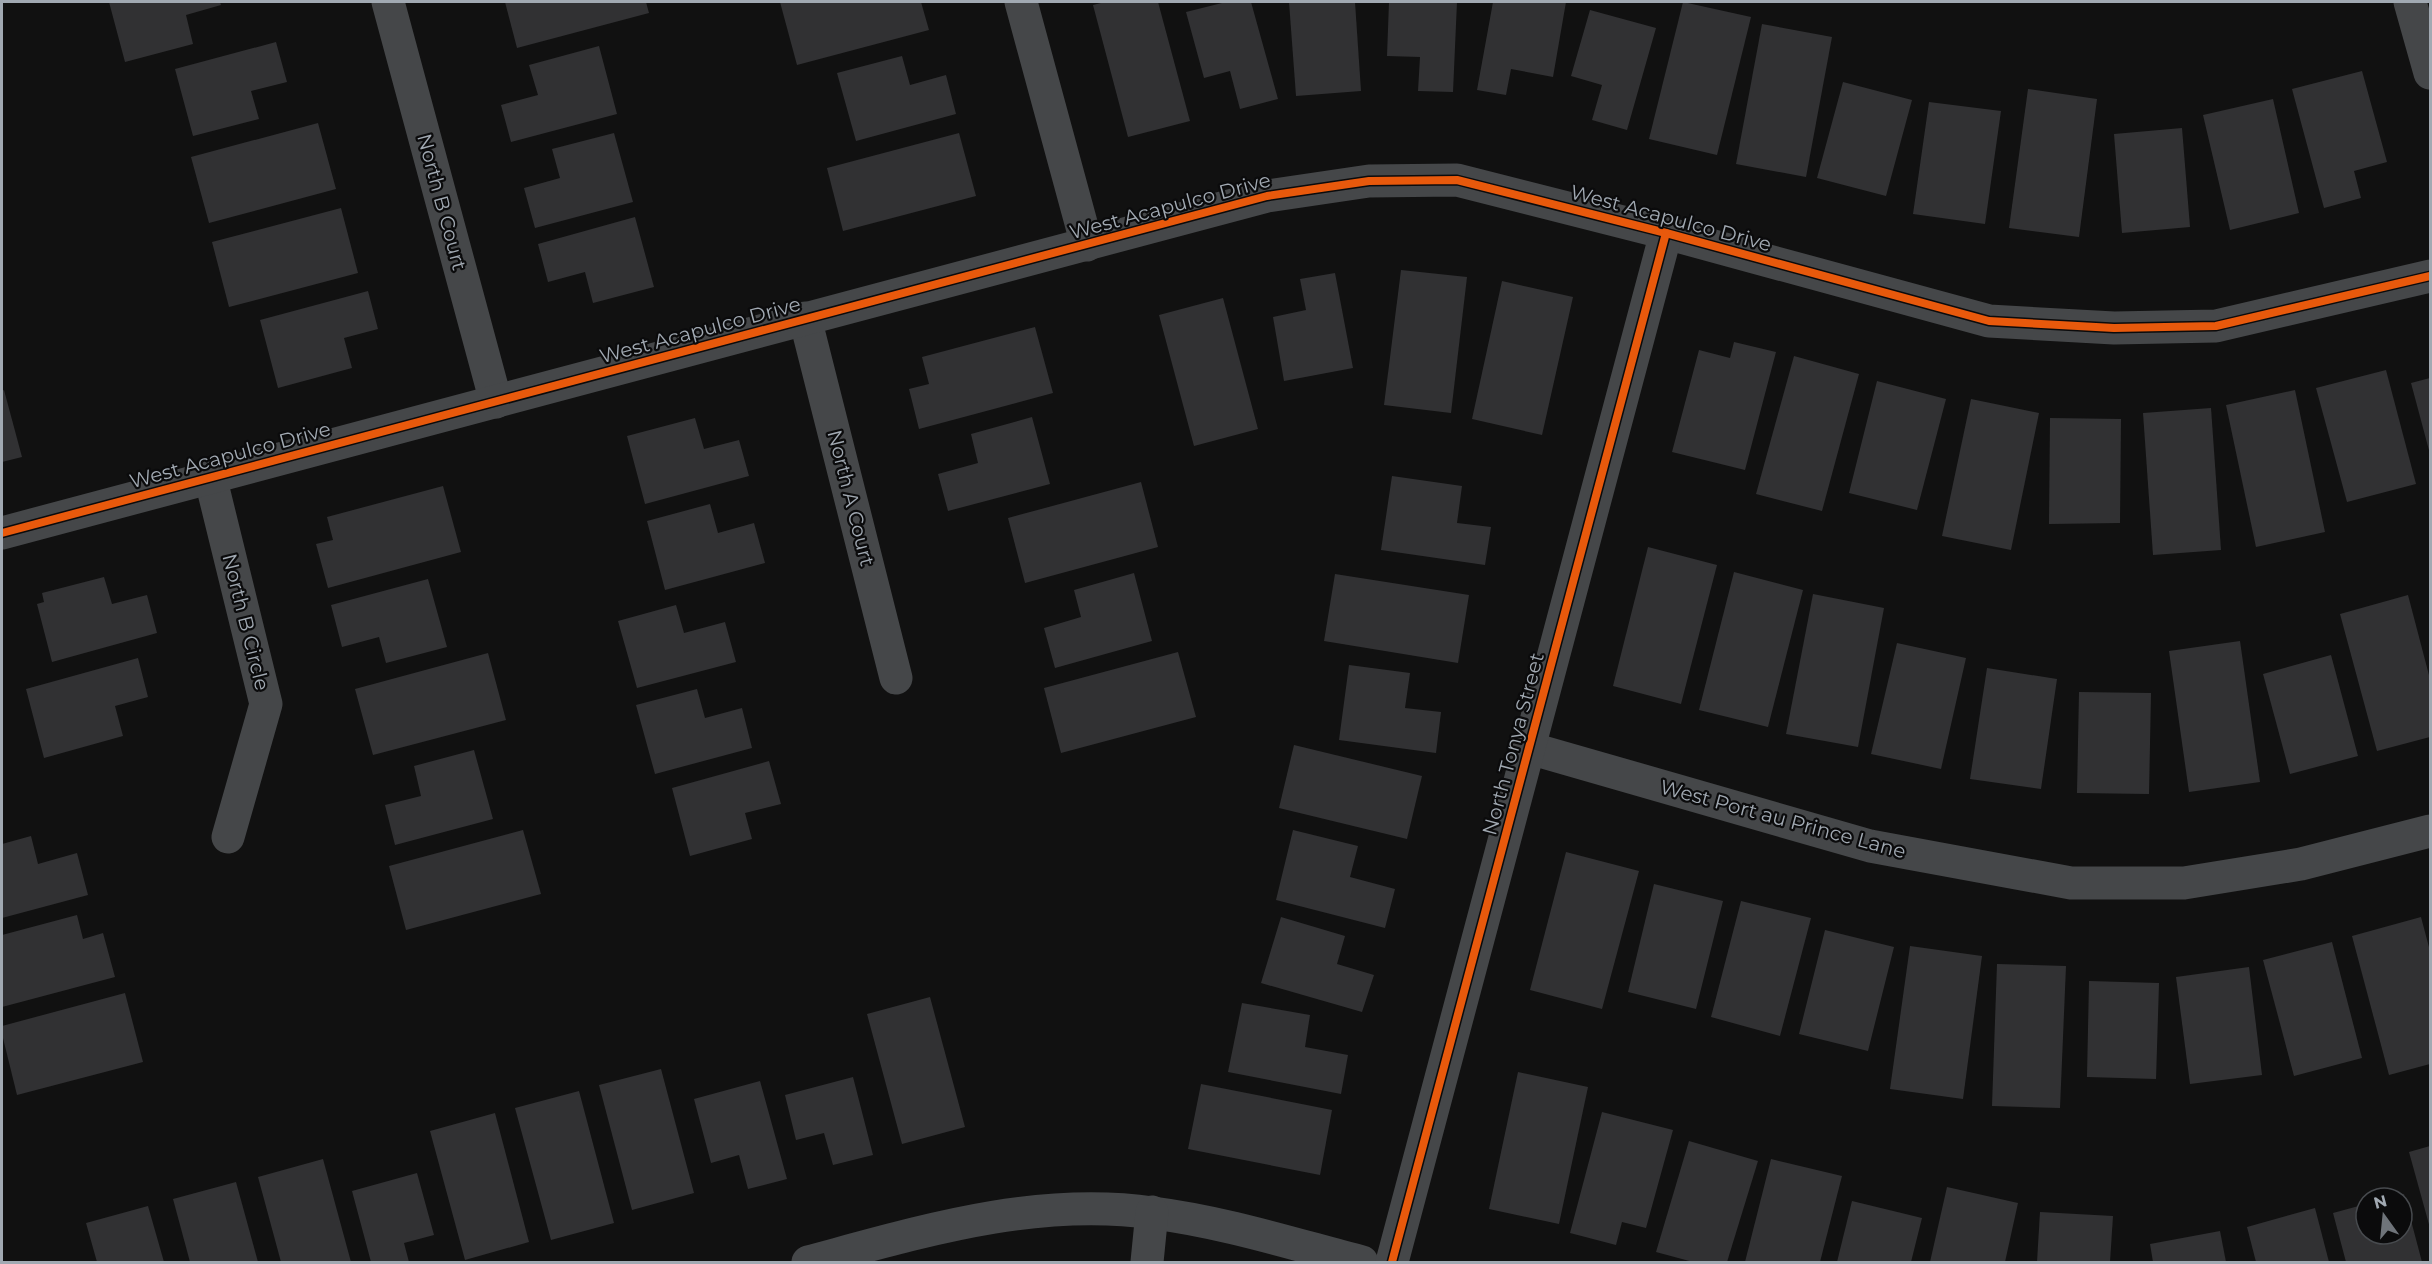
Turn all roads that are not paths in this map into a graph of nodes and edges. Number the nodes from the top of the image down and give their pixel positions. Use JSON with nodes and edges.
{"nodes":[{"id":1,"x":388,"y":2,"type":"edge"},
{"id":2,"x":1021,"y":2,"type":"edge"},
{"id":3,"x":2410,"y":2,"type":"edge"},
{"id":4,"x":2430,"y":73,"type":"edge"},
{"id":5,"x":1666,"y":233,"type":"junction"},
{"id":6,"x":1087,"y":245,"type":"junction"},
{"id":7,"x":2430,"y":276,"type":"edge"},
{"id":8,"x":805,"y":318,"type":"junction"},
{"id":9,"x":496,"y":402,"type":"junction"},
{"id":10,"x":210,"y":476,"type":"junction"},
{"id":11,"x":2,"y":533,"type":"edge"},
{"id":12,"x":896,"y":678,"type":"dead end"},
{"id":13,"x":1529,"y":748,"type":"junction"},
{"id":14,"x":2430,"y":831,"type":"edge"},
{"id":15,"x":228,"y":837,"type":"dead end"},
{"id":16,"x":1152,"y":1212,"type":"junction"},
{"id":17,"x":808,"y":1263,"type":"edge"},
{"id":18,"x":1147,"y":1263,"type":"edge"},
{"id":19,"x":1362,"y":1263,"type":"edge"},
{"id":20,"x":1392,"y":1263,"type":"edge"}],
"edges":[{"from":1,"to":9,"type":"street","name":"North B Court"},
{"from":2,"to":6,"type":"street"},
{"from":3,"to":4,"type":"street"},
{"from":5,"to":6,"type":"street","name":"West Acapulco Drive"},
{"from":5,"to":7,"type":"street","name":"West Acapulco Drive"},
{"from":5,"to":13,"type":"street","name":"North Tonya Street"},
{"from":6,"to":8,"type":"street","name":"West Acapulco Drive"},
{"from":8,"to":9,"type":"street","name":"West Acapulco Drive"},
{"from":8,"to":12,"type":"street","name":"North A Court"},
{"from":9,"to":10,"type":"street","name":"West Acapulco Drive"},
{"from":10,"to":11,"type":"street","name":"West Acapulco Drive"},
{"from":10,"to":15,"type":"street","name":"North B Circle"},
{"from":13,"to":14,"type":"street","name":"West Port au Prince Lane"},
{"from":13,"to":20,"type":"street","name":"North Tonya Street"},
{"from":16,"to":17,"type":"street"},
{"from":16,"to":18,"type":"street"},
{"from":16,"to":19,"type":"street"}]}
